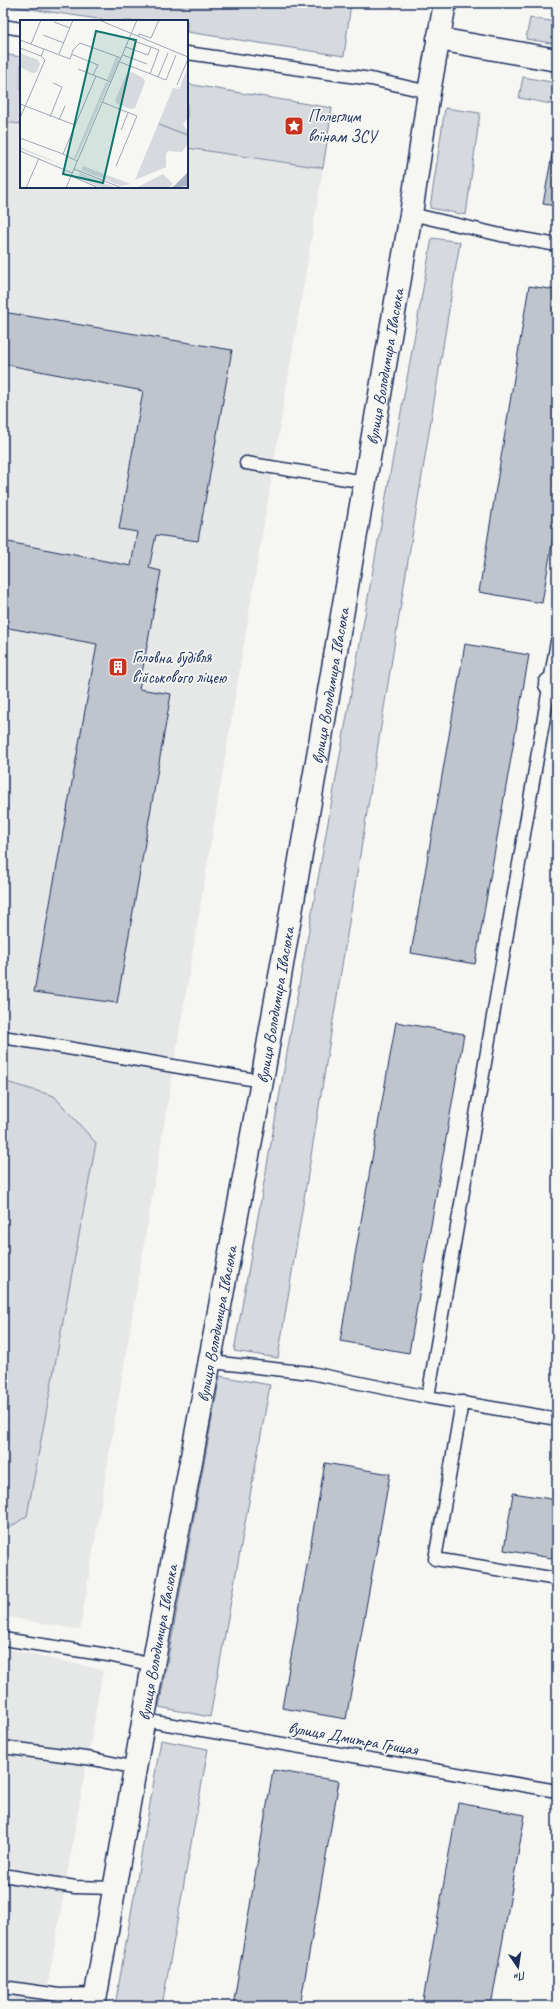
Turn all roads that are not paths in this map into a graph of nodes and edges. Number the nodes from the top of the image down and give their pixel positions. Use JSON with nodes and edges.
{"nodes":[{"id":1,"x":444,"y":3,"type":"edge"},
{"id":2,"x":3,"y":26,"type":"edge"},
{"id":3,"x":20,"y":29,"type":"edge"},
{"id":4,"x":438,"y":39,"type":"junction"},
{"id":5,"x":188,"y":53,"type":"edge"},
{"id":6,"x":557,"y":60,"type":"edge"},
{"id":7,"x":429,"y":92,"type":"junction"},
{"id":8,"x":412,"y":214,"type":"junction"},
{"id":9,"x":557,"y":245,"type":"edge"},
{"id":10,"x":246,"y":463,"type":"dead end"},
{"id":11,"x":365,"y":482,"type":"junction"},
{"id":12,"x":557,"y":641,"type":"edge"},
{"id":13,"x":553,"y":684,"type":"edge"},
{"id":14,"x":3,"y":1037,"type":"edge"},
{"id":15,"x":262,"y":1081,"type":"junction"},
{"id":16,"x":211,"y":1362,"type":"junction"},
{"id":17,"x":428,"y":1397,"type":"junction"},
{"id":18,"x":462,"y":1402,"type":"junction"},
{"id":19,"x":557,"y":1419,"type":"edge"},
{"id":20,"x":557,"y":1578,"type":"edge"},
{"id":21,"x":3,"y":1639,"type":"edge"},
{"id":22,"x":154,"y":1665,"type":"junction"},
{"id":23,"x":144,"y":1720,"type":"junction"},
{"id":24,"x":3,"y":1747,"type":"edge"},
{"id":25,"x":136,"y":1768,"type":"junction"},
{"id":26,"x":557,"y":1791,"type":"edge"},
{"id":27,"x":3,"y":1875,"type":"edge"},
{"id":28,"x":114,"y":1888,"type":"junction"},
{"id":29,"x":3,"y":1987,"type":"edge"},
{"id":30,"x":95,"y":2000,"type":"edge"}],
"edges":[{"from":1,"to":4,"type":"street","name":"вулиця Володимира Івасюка"},
{"from":2,"to":3,"type":"lane"},
{"from":4,"to":6,"type":"street"},
{"from":4,"to":7,"type":"street","name":"вулиця Володимира Івасюка"},
{"from":5,"to":7,"type":"lane"},
{"from":7,"to":8,"type":"street","name":"вулиця Володимира Івасюка"},
{"from":8,"to":9,"type":"lane"},
{"from":8,"to":11,"type":"street","name":"вулиця Володимира Івасюка"},
{"from":10,"to":11,"type":"lane"},
{"from":11,"to":15,"type":"street","name":"вулиця Володимира Івасюка"},
{"from":12,"to":13,"type":"lane"},
{"from":13,"to":17,"type":"lane"},
{"from":14,"to":15,"type":"lane"},
{"from":15,"to":16,"type":"street","name":"вулиця Володимира Івасюка"},
{"from":16,"to":17,"type":"lane"},
{"from":16,"to":22,"type":"street","name":"вулиця Володимира Івасюка"},
{"from":17,"to":18,"type":"lane"},
{"from":18,"to":19,"type":"lane"},
{"from":18,"to":20,"type":"lane"},
{"from":21,"to":22,"type":"lane"},
{"from":22,"to":23,"type":"street","name":"вулиця Володимира Івасюка"},
{"from":23,"to":25,"type":"street","name":"вулиця Володимира Івасюка"},
{"from":23,"to":26,"type":"lane","name":"вулиця Дмитра Грицая"},
{"from":24,"to":25,"type":"lane"},
{"from":25,"to":28,"type":"street","name":"вулиця Володимира Івасюка"},
{"from":27,"to":28,"type":"lane"},
{"from":28,"to":30,"type":"street","name":"вулиця Володимира Івасюка"},
{"from":29,"to":30,"type":"lane"}]}
